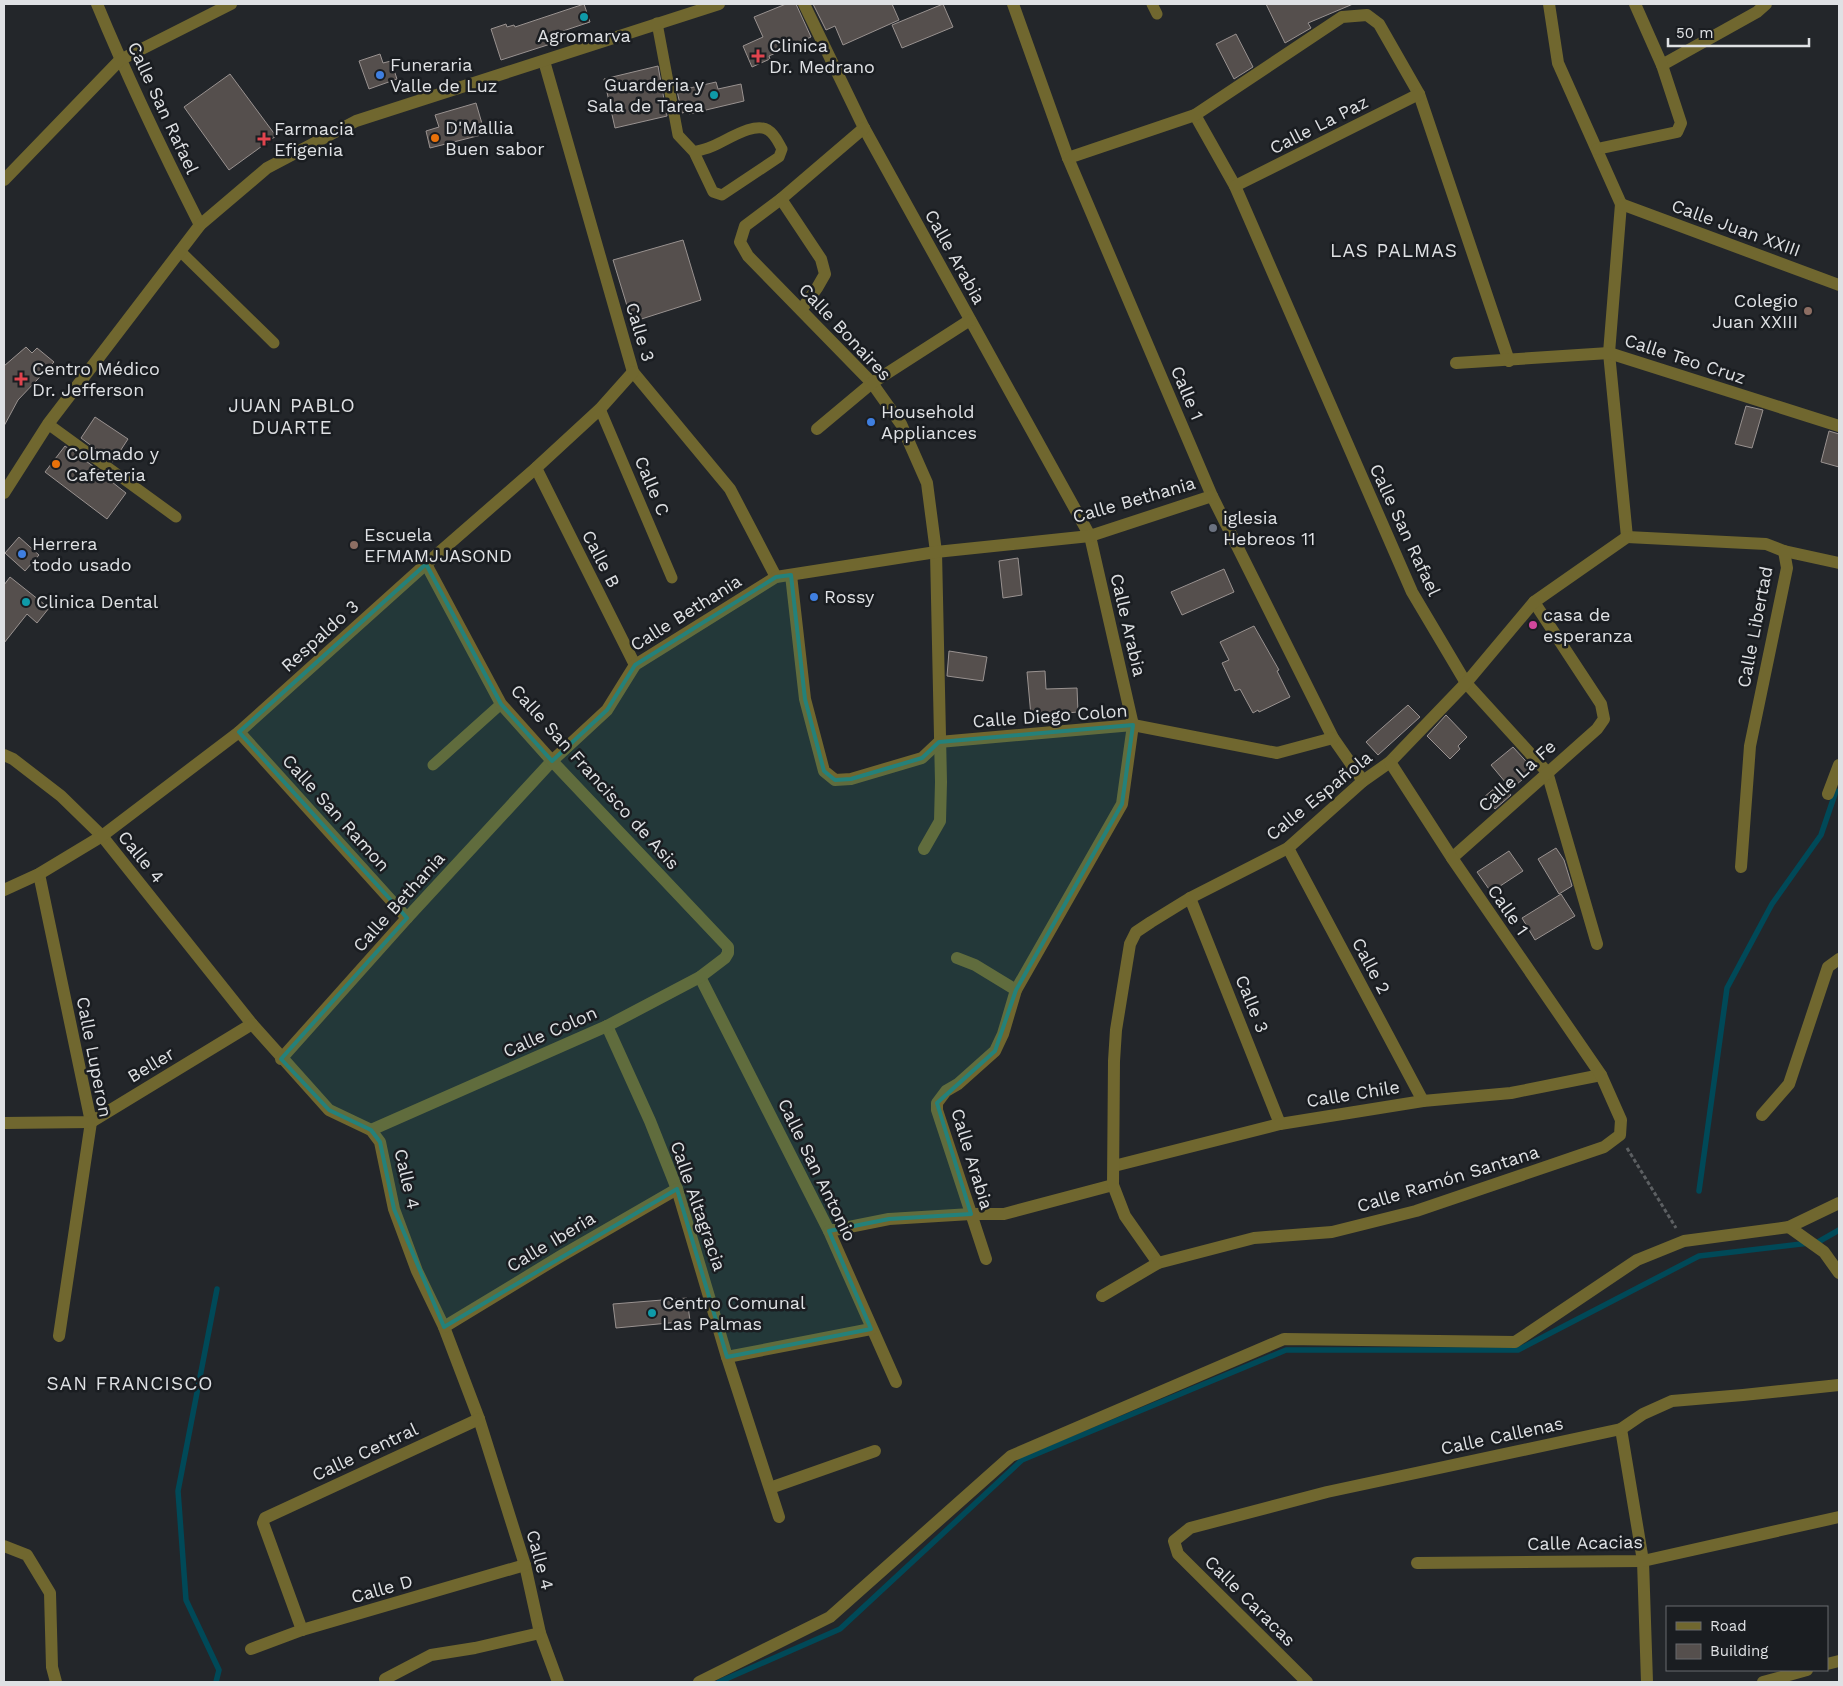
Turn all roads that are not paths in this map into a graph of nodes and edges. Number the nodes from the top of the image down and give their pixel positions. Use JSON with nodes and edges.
{"nodes":[{"id":1,"x":97,"y":4,"type":"edge"},
{"id":2,"x":231,"y":4,"type":"edge"},
{"id":3,"x":719,"y":4,"type":"edge"},
{"id":4,"x":804,"y":4,"type":"edge"},
{"id":5,"x":1013,"y":4,"type":"edge"},
{"id":6,"x":1549,"y":4,"type":"edge"},
{"id":7,"x":1635,"y":4,"type":"edge"},
{"id":8,"x":1766,"y":4,"type":"edge"},
{"id":9,"x":657,"y":23,"type":"junction"},
{"id":10,"x":120,"y":60,"type":"junction"},
{"id":11,"x":544,"y":61,"type":"junction"},
{"id":12,"x":1662,"y":65,"type":"junction"},
{"id":13,"x":1419,"y":94,"type":"junction"},
{"id":14,"x":1195,"y":116,"type":"junction"},
{"id":15,"x":864,"y":128,"type":"junction"},
{"id":16,"x":1597,"y":149,"type":"junction"},
{"id":17,"x":694,"y":152,"type":"junction"},
{"id":18,"x":1068,"y":158,"type":"junction"},
{"id":19,"x":4,"y":180,"type":"edge"},
{"id":20,"x":1235,"y":186,"type":"junction"},
{"id":21,"x":781,"y":200,"type":"junction"},
{"id":22,"x":1621,"y":204,"type":"junction"},
{"id":23,"x":200,"y":225,"type":"junction"},
{"id":24,"x":180,"y":251,"type":"junction"},
{"id":25,"x":1839,"y":285,"type":"edge"},
{"id":26,"x":801,"y":310,"type":"junction"},
{"id":27,"x":970,"y":320,"type":"junction"},
{"id":28,"x":274,"y":343,"type":"dead end"},
{"id":29,"x":1608,"y":353,"type":"junction"},
{"id":30,"x":1509,"y":361,"type":"junction"},
{"id":31,"x":1456,"y":363,"type":"dead end"},
{"id":32,"x":633,"y":372,"type":"junction"},
{"id":33,"x":872,"y":383,"type":"junction"},
{"id":34,"x":600,"y":409,"type":"junction"},
{"id":35,"x":48,"y":424,"type":"junction"},
{"id":36,"x":1839,"y":426,"type":"edge"},
{"id":37,"x":817,"y":429,"type":"dead end"},
{"id":38,"x":536,"y":468,"type":"junction"},
{"id":39,"x":4,"y":492,"type":"edge"},
{"id":40,"x":1212,"y":496,"type":"junction"},
{"id":41,"x":176,"y":517,"type":"dead end"},
{"id":42,"x":1090,"y":536,"type":"junction"},
{"id":43,"x":1627,"y":537,"type":"junction"},
{"id":44,"x":1784,"y":551,"type":"junction"},
{"id":45,"x":936,"y":552,"type":"junction"},
{"id":46,"x":1839,"y":563,"type":"edge"},
{"id":47,"x":426,"y":564,"type":"junction"},
{"id":48,"x":791,"y":575,"type":"junction"},
{"id":49,"x":776,"y":577,"type":"junction"},
{"id":50,"x":672,"y":578,"type":"dead end"},
{"id":51,"x":1534,"y":602,"type":"junction"},
{"id":52,"x":635,"y":665,"type":"junction"},
{"id":53,"x":1466,"y":682,"type":"junction"},
{"id":54,"x":501,"y":704,"type":"junction"},
{"id":55,"x":1133,"y":726,"type":"junction"},
{"id":56,"x":239,"y":732,"type":"junction"},
{"id":57,"x":1333,"y":738,"type":"junction"},
{"id":58,"x":940,"y":742,"type":"junction"},
{"id":59,"x":4,"y":755,"type":"edge"},
{"id":60,"x":552,"y":761,"type":"junction"},
{"id":61,"x":1390,"y":762,"type":"junction"},
{"id":62,"x":433,"y":765,"type":"dead end"},
{"id":63,"x":1839,"y":765,"type":"edge"},
{"id":64,"x":1547,"y":772,"type":"junction"},
{"id":65,"x":1363,"y":781,"type":"junction"},
{"id":66,"x":1828,"y":794,"type":"dead end"},
{"id":67,"x":102,"y":836,"type":"junction"},
{"id":68,"x":1288,"y":848,"type":"junction"},
{"id":69,"x":924,"y":849,"type":"dead end"},
{"id":70,"x":1452,"y":858,"type":"junction"},
{"id":71,"x":1741,"y":867,"type":"dead end"},
{"id":72,"x":39,"y":874,"type":"junction"},
{"id":73,"x":4,"y":890,"type":"edge"},
{"id":74,"x":1190,"y":898,"type":"junction"},
{"id":75,"x":407,"y":918,"type":"junction"},
{"id":76,"x":1597,"y":944,"type":"dead end"},
{"id":77,"x":728,"y":947,"type":"joint"},
{"id":78,"x":957,"y":958,"type":"dead end"},
{"id":79,"x":1839,"y":959,"type":"edge"},
{"id":80,"x":700,"y":977,"type":"junction"},
{"id":81,"x":1016,"y":990,"type":"junction"},
{"id":82,"x":252,"y":1024,"type":"junction"},
{"id":83,"x":607,"y":1026,"type":"junction"},
{"id":84,"x":281,"y":1059,"type":"junction"},
{"id":85,"x":1601,"y":1075,"type":"junction"},
{"id":86,"x":1423,"y":1101,"type":"junction"},
{"id":87,"x":1762,"y":1115,"type":"dead end"},
{"id":88,"x":91,"y":1122,"type":"junction"},
{"id":89,"x":4,"y":1123,"type":"edge"},
{"id":90,"x":1280,"y":1124,"type":"junction"},
{"id":91,"x":372,"y":1130,"type":"junction"},
{"id":92,"x":1620,"y":1136,"type":"joint"},
{"id":93,"x":1114,"y":1166,"type":"junction"},
{"id":94,"x":1113,"y":1185,"type":"junction"},
{"id":95,"x":677,"y":1189,"type":"junction"},
{"id":96,"x":1839,"y":1203,"type":"edge"},
{"id":97,"x":971,"y":1214,"type":"junction"},
{"id":98,"x":1789,"y":1227,"type":"junction"},
{"id":99,"x":829,"y":1231,"type":"junction"},
{"id":100,"x":986,"y":1259,"type":"dead end"},
{"id":101,"x":1158,"y":1263,"type":"junction"},
{"id":102,"x":1839,"y":1274,"type":"edge"},
{"id":103,"x":1102,"y":1296,"type":"dead end"},
{"id":104,"x":444,"y":1327,"type":"junction"},
{"id":105,"x":871,"y":1328,"type":"junction"},
{"id":106,"x":59,"y":1336,"type":"dead end"},
{"id":107,"x":727,"y":1357,"type":"junction"},
{"id":108,"x":896,"y":1382,"type":"dead end"},
{"id":109,"x":1839,"y":1385,"type":"edge"},
{"id":110,"x":479,"y":1419,"type":"junction"},
{"id":111,"x":1621,"y":1428,"type":"junction"},
{"id":112,"x":874,"y":1451,"type":"dead end"},
{"id":113,"x":770,"y":1488,"type":"junction"},
{"id":114,"x":779,"y":1517,"type":"dead end"},
{"id":115,"x":1839,"y":1517,"type":"edge"},
{"id":116,"x":1174,"y":1541,"type":"joint"},
{"id":117,"x":4,"y":1546,"type":"edge"},
{"id":118,"x":1643,"y":1562,"type":"junction"},
{"id":119,"x":1417,"y":1563,"type":"dead end"},
{"id":120,"x":525,"y":1565,"type":"junction"},
{"id":121,"x":302,"y":1630,"type":"junction"},
{"id":122,"x":540,"y":1633,"type":"junction"},
{"id":123,"x":251,"y":1649,"type":"dead end"},
{"id":124,"x":1803,"y":1671,"type":"edge"},
{"id":125,"x":385,"y":1679,"type":"dead end"},
{"id":126,"x":56,"y":1682,"type":"edge"},
{"id":127,"x":558,"y":1682,"type":"edge"},
{"id":128,"x":699,"y":1682,"type":"edge"},
{"id":129,"x":1307,"y":1682,"type":"edge"},
{"id":130,"x":1647,"y":1682,"type":"edge"},
{"id":131,"x":1763,"y":1682,"type":"edge"}],
"edges":[{"from":1,"to":10,"type":"street","name":"Calle San Rafael"},
{"from":2,"to":10,"type":"street"},
{"from":3,"to":9,"type":"street"},
{"from":4,"to":15,"type":"street","name":"Calle Arabia"},
{"from":5,"to":18,"type":"street","name":"Calle 1"},
{"from":6,"to":16,"type":"street"},
{"from":7,"to":12,"type":"street"},
{"from":8,"to":12,"type":"street"},
{"from":9,"to":11,"type":"street"},
{"from":9,"to":17,"type":"lane"},
{"from":10,"to":19,"type":"street"},
{"from":10,"to":23,"type":"street","name":"Calle San Rafael"},
{"from":11,"to":23,"type":"street"},
{"from":11,"to":32,"type":"street","name":"Calle 3"},
{"from":12,"to":16,"type":"street"},
{"from":13,"to":14,"type":"street"},
{"from":13,"to":20,"type":"street","name":"Calle La Paz"},
{"from":13,"to":30,"type":"street"},
{"from":14,"to":18,"type":"street"},
{"from":14,"to":20,"type":"street","name":"Calle San Rafael"},
{"from":15,"to":21,"type":"street","name":"Calle Bonaires"},
{"from":15,"to":27,"type":"street","name":"Calle Arabia"},
{"from":16,"to":22,"type":"street"},
{"from":17,"to":17,"type":"lane"},
{"from":18,"to":40,"type":"street","name":"Calle 1"},
{"from":20,"to":53,"type":"street","name":"Calle San Rafael"},
{"from":21,"to":26,"type":"street"},
{"from":21,"to":26,"type":"street","name":"Calle Bonaires"},
{"from":22,"to":25,"type":"street","name":"Calle Juan XXIII"},
{"from":22,"to":29,"type":"street"},
{"from":23,"to":24,"type":"street"},
{"from":24,"to":28,"type":"lane"},
{"from":24,"to":35,"type":"street"},
{"from":26,"to":33,"type":"street","name":"Calle Bonaires"},
{"from":27,"to":33,"type":"street"},
{"from":27,"to":42,"type":"street","name":"Calle Arabia"},
{"from":29,"to":30,"type":"street","name":"Calle Teo Cruz"},
{"from":29,"to":36,"type":"street","name":"Calle Teo Cruz"},
{"from":29,"to":43,"type":"street"},
{"from":30,"to":31,"type":"street","name":"Calle Teo Cruz"},
{"from":32,"to":34,"type":"street","name":"Respaldo 3"},
{"from":32,"to":49,"type":"street","name":"Calle 3"},
{"from":33,"to":37,"type":"street"},
{"from":33,"to":45,"type":"street","name":"Calle Bonaires"},
{"from":34,"to":38,"type":"street","name":"Respaldo 3"},
{"from":34,"to":50,"type":"lane","name":"Calle C"},
{"from":35,"to":39,"type":"street"},
{"from":35,"to":41,"type":"lane"},
{"from":38,"to":47,"type":"street","name":"Respaldo 3"},
{"from":38,"to":52,"type":"street","name":"Calle B"},
{"from":40,"to":42,"type":"street","name":"Calle Bethania"},
{"from":40,"to":57,"type":"street","name":"Calle 1"},
{"from":42,"to":45,"type":"street","name":"Calle Bethania"},
{"from":42,"to":55,"type":"street","name":"Calle Arabia"},
{"from":43,"to":44,"type":"street","name":"Calle Libertad"},
{"from":43,"to":51,"type":"street","name":"Calle Española"},
{"from":44,"to":46,"type":"street"},
{"from":44,"to":71,"type":"street","name":"Calle Libertad"},
{"from":45,"to":48,"type":"street","name":"Calle Bethania"},
{"from":45,"to":58,"type":"street","name":"Calle Bonaires"},
{"from":47,"to":54,"type":"street","name":"Calle San Francisco de Asis"},
{"from":47,"to":56,"type":"street","name":"Respaldo 3"},
{"from":48,"to":49,"type":"street","name":"Calle Bethania"},
{"from":48,"to":58,"type":"street"},
{"from":49,"to":52,"type":"street","name":"Calle Bethania"},
{"from":51,"to":53,"type":"street","name":"Calle Española"},
{"from":51,"to":64,"type":"street","name":"Calle La Fe"},
{"from":52,"to":60,"type":"street","name":"Calle Bethania"},
{"from":53,"to":61,"type":"street","name":"Calle Española"},
{"from":53,"to":64,"type":"street","name":"Calle San Rafael"},
{"from":54,"to":60,"type":"street","name":"Calle San Francisco de Asis"},
{"from":54,"to":62,"type":"lane"},
{"from":55,"to":57,"type":"street","name":"Calle Diego Colon"},
{"from":55,"to":58,"type":"street","name":"Calle Diego Colon"},
{"from":55,"to":81,"type":"street","name":"Calle Arabia"},
{"from":56,"to":67,"type":"street","name":"Respaldo 3"},
{"from":56,"to":75,"type":"street","name":"Calle San Ramon"},
{"from":57,"to":65,"type":"street","name":"Calle 1"},
{"from":58,"to":69,"type":"street","name":"Calle Bonaires"},
{"from":59,"to":67,"type":"street","name":"Calle 4"},
{"from":60,"to":75,"type":"street","name":"Calle Bethania"},
{"from":60,"to":77,"type":"street","name":"Calle San Francisco de Asis"},
{"from":61,"to":65,"type":"street","name":"Calle Española"},
{"from":61,"to":70,"type":"street","name":"Calle 1"},
{"from":63,"to":66,"type":"street"},
{"from":64,"to":70,"type":"street","name":"Calle La Fe"},
{"from":64,"to":76,"type":"street","name":"Calle San Rafael"},
{"from":65,"to":68,"type":"street","name":"Calle Española"},
{"from":67,"to":72,"type":"street","name":"Respaldo 3"},
{"from":67,"to":82,"type":"street","name":"Calle 4"},
{"from":68,"to":74,"type":"street","name":"Calle Española"},
{"from":68,"to":86,"type":"street","name":"Calle 2"},
{"from":70,"to":85,"type":"street","name":"Calle 1"},
{"from":72,"to":73,"type":"street","name":"Respaldo 3"},
{"from":72,"to":88,"type":"street","name":"Calle Luperon"},
{"from":74,"to":90,"type":"street","name":"Calle 3"},
{"from":74,"to":93,"type":"street","name":"Calle Española"},
{"from":75,"to":84,"type":"street","name":"Calle Bethania"},
{"from":77,"to":80,"type":"street","name":"Calle Colon"},
{"from":78,"to":81,"type":"street"},
{"from":79,"to":87,"type":"street"},
{"from":80,"to":83,"type":"street","name":"Calle Colon"},
{"from":80,"to":99,"type":"street","name":"Calle San Antonio"},
{"from":81,"to":97,"type":"street","name":"Calle Arabia"},
{"from":82,"to":84,"type":"street","name":"Calle 4"},
{"from":82,"to":88,"type":"street","name":"Beller"},
{"from":83,"to":91,"type":"street","name":"Calle Colon"},
{"from":83,"to":95,"type":"street","name":"Calle Altagracia"},
{"from":84,"to":91,"type":"street","name":"Calle 4"},
{"from":85,"to":86,"type":"street","name":"Calle Chile"},
{"from":85,"to":92,"type":"street","name":"Calle 1"},
{"from":86,"to":90,"type":"street","name":"Calle Chile"},
{"from":88,"to":89,"type":"street"},
{"from":88,"to":106,"type":"street","name":"Calle Luperon"},
{"from":90,"to":93,"type":"street","name":"Calle Chile"},
{"from":91,"to":104,"type":"street","name":"Calle 4"},
{"from":92,"to":101,"type":"street","name":"Calle Ramón Santana"},
{"from":93,"to":94,"type":"street","name":"Calle Española"},
{"from":94,"to":97,"type":"street"},
{"from":94,"to":101,"type":"street"},
{"from":95,"to":104,"type":"street","name":"Calle Iberia"},
{"from":95,"to":107,"type":"street","name":"Calle Altagracia"},
{"from":96,"to":98,"type":"street"},
{"from":97,"to":99,"type":"street"},
{"from":97,"to":100,"type":"street","name":"Calle Arabia"},
{"from":98,"to":102,"type":"street"},
{"from":98,"to":128,"type":"street"},
{"from":99,"to":105,"type":"street","name":"Calle San Antonio"},
{"from":101,"to":103,"type":"street","name":"Calle Ramón Santana"},
{"from":104,"to":110,"type":"street","name":"Calle 4"},
{"from":105,"to":107,"type":"street"},
{"from":105,"to":108,"type":"street","name":"Calle San Antonio"},
{"from":107,"to":113,"type":"street","name":"Calle Altagracia"},
{"from":109,"to":111,"type":"street","name":"Calle Callenas"},
{"from":110,"to":120,"type":"street","name":"Calle 4"},
{"from":110,"to":121,"type":"street","name":"Calle Central"},
{"from":111,"to":116,"type":"street","name":"Calle Callenas"},
{"from":111,"to":118,"type":"street"},
{"from":112,"to":113,"type":"street"},
{"from":113,"to":114,"type":"street","name":"Calle Altagracia"},
{"from":115,"to":118,"type":"street","name":"Calle Acacias"},
{"from":116,"to":129,"type":"street","name":"Calle Caracas"},
{"from":117,"to":126,"type":"street"},
{"from":118,"to":119,"type":"street","name":"Calle Acacias"},
{"from":118,"to":130,"type":"street"},
{"from":120,"to":121,"type":"street","name":"Calle D"},
{"from":120,"to":122,"type":"street","name":"Calle 4"},
{"from":121,"to":123,"type":"street","name":"Calle D"},
{"from":122,"to":125,"type":"street"},
{"from":122,"to":127,"type":"street","name":"Calle 4"},
{"from":124,"to":131,"type":"street"}]}
